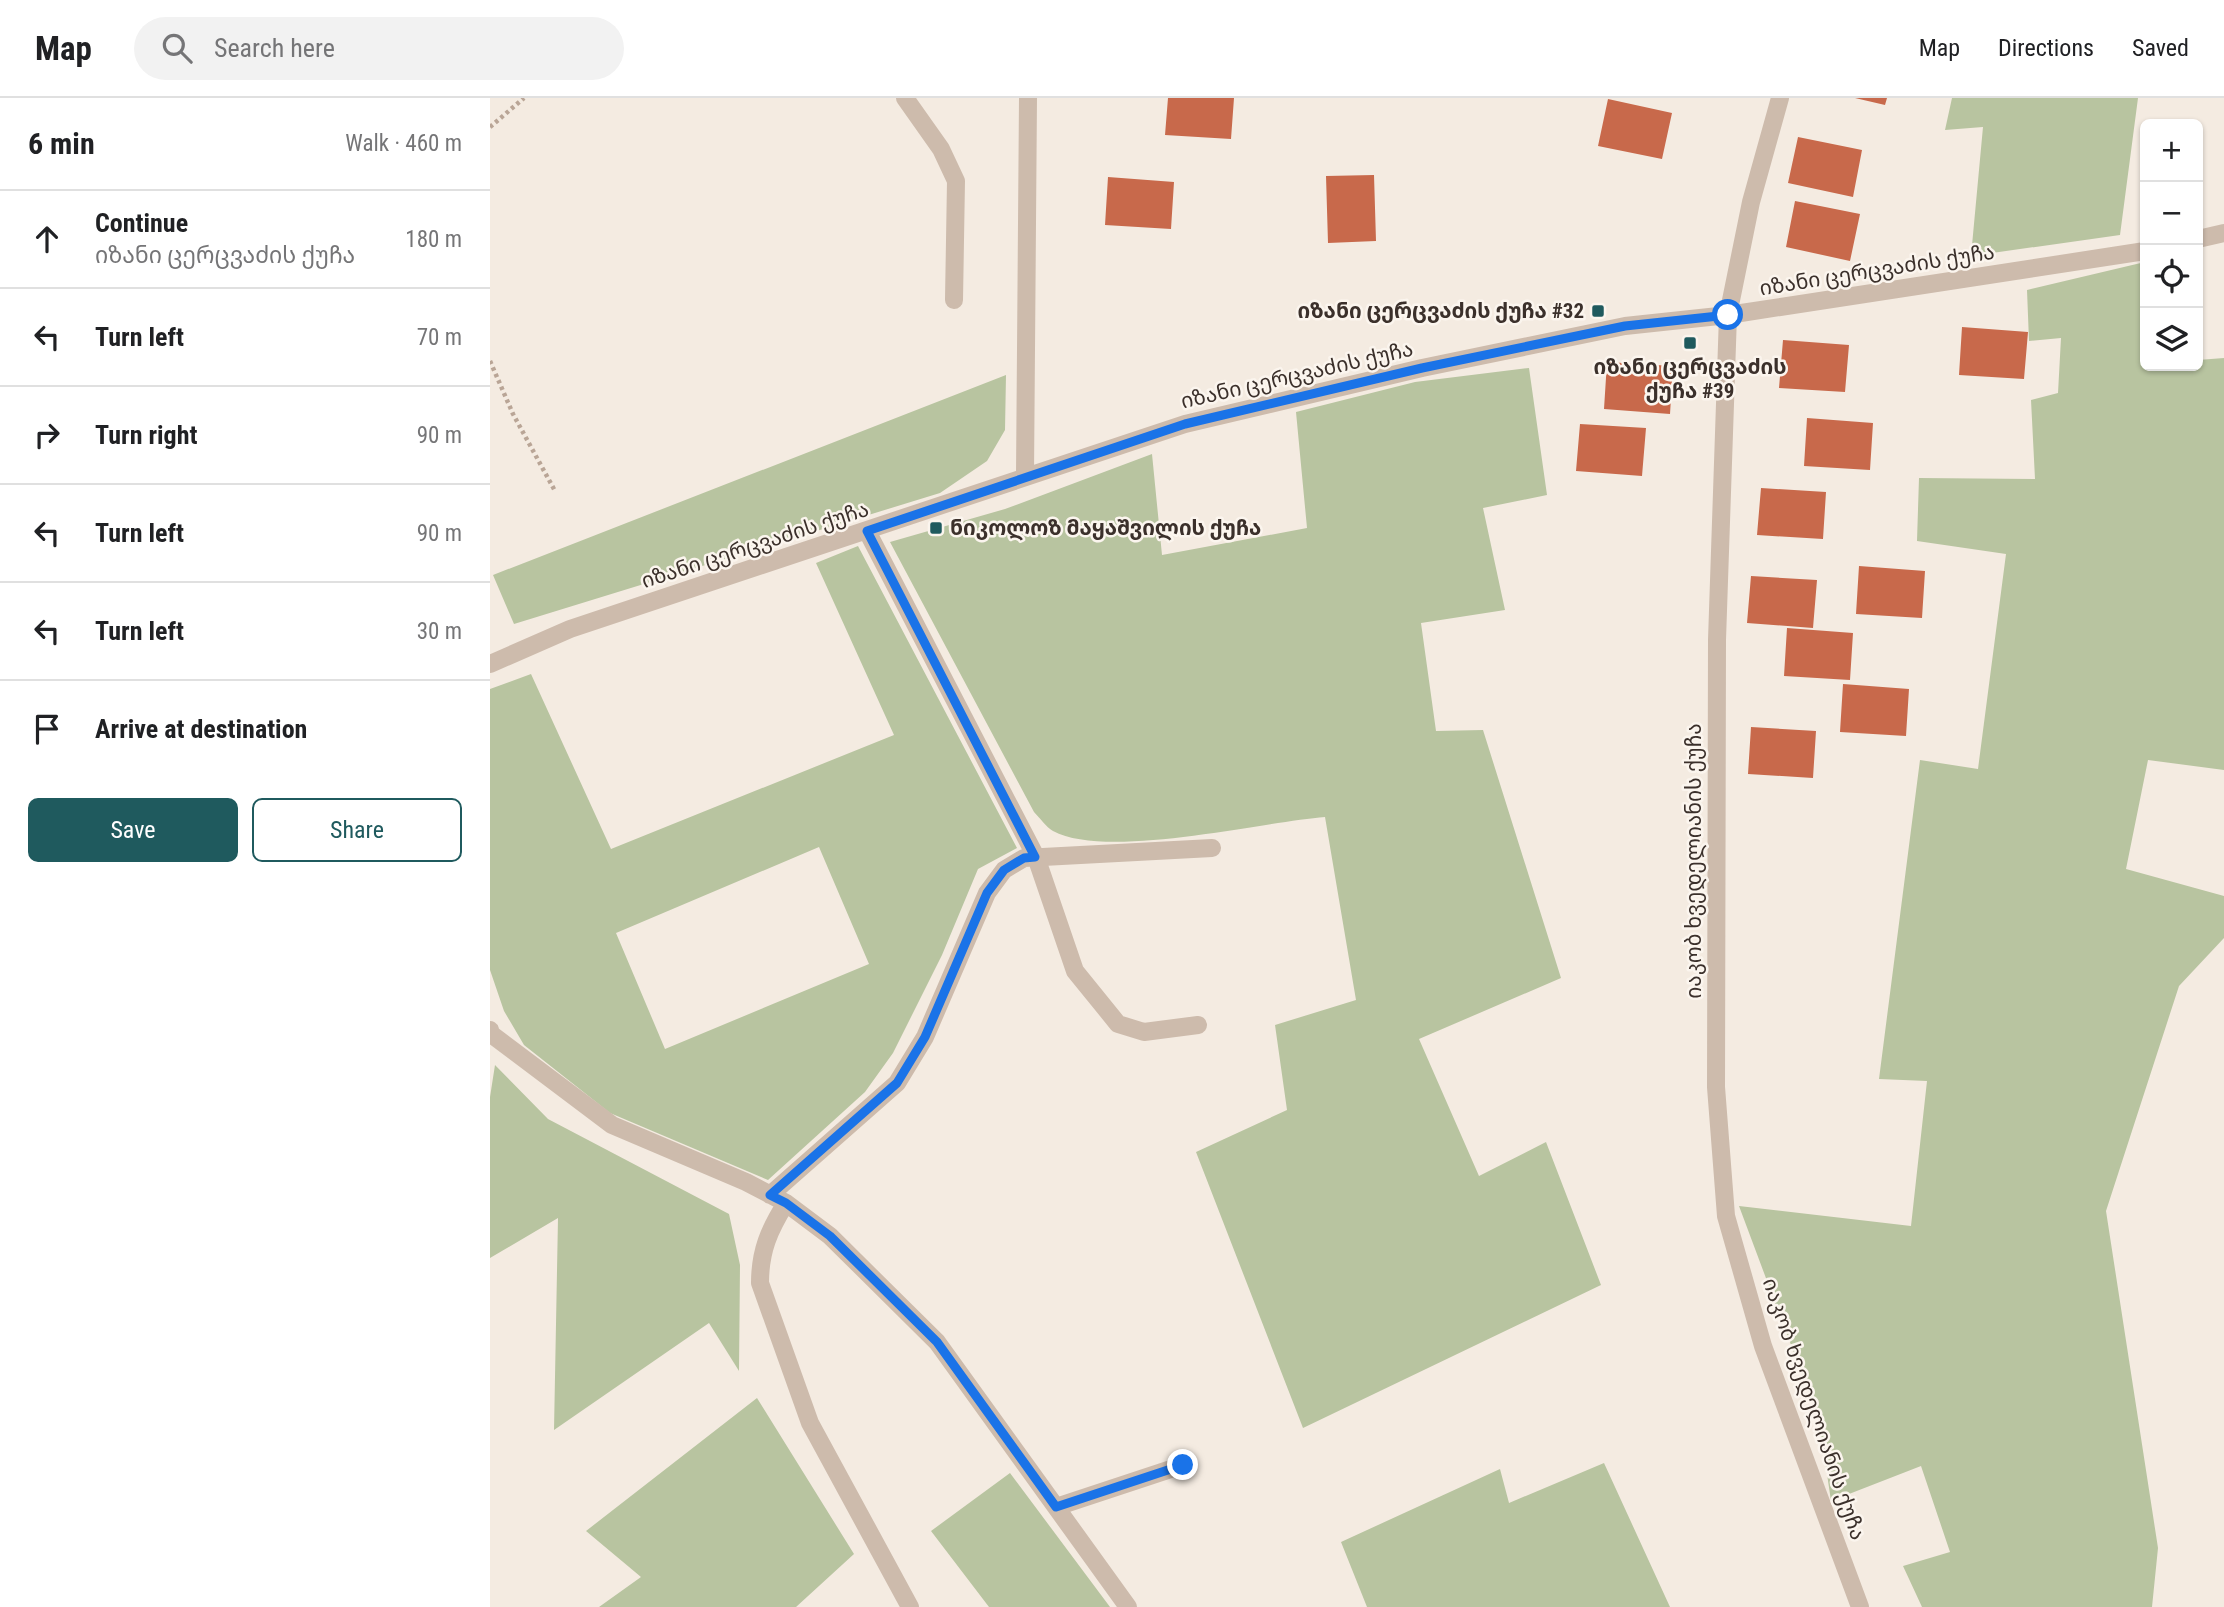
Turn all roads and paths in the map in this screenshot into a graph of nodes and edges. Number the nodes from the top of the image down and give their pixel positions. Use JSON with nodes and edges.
{"nodes":[{"id":1,"x":524,"y":98,"type":"edge"},
{"id":2,"x":905,"y":98,"type":"edge"},
{"id":3,"x":1028,"y":98,"type":"edge"},
{"id":4,"x":1780,"y":98,"type":"edge"},
{"id":5,"x":490,"y":127,"type":"edge"},
{"id":6,"x":2224,"y":233,"type":"edge"},
{"id":7,"x":2203,"y":238,"type":"edge"},
{"id":8,"x":2140,"y":252,"type":"edge"},
{"id":9,"x":954,"y":300,"type":"dead end"},
{"id":10,"x":1728,"y":315,"type":"junction"},
{"id":11,"x":490,"y":361,"type":"edge"},
{"id":12,"x":1025,"y":475,"type":"junction"},
{"id":13,"x":555,"y":491,"type":"dead end"},
{"id":14,"x":867,"y":531,"type":"junction"},
{"id":15,"x":490,"y":664,"type":"edge"},
{"id":16,"x":1212,"y":848,"type":"dead end"},
{"id":17,"x":1035,"y":857,"type":"junction"},
{"id":18,"x":1198,"y":1025,"type":"dead end"},
{"id":19,"x":490,"y":1034,"type":"edge"},
{"id":20,"x":778,"y":1199,"type":"junction"},
{"id":21,"x":1183,"y":1465,"type":"dead end"},
{"id":22,"x":1056,"y":1507,"type":"junction"},
{"id":23,"x":909,"y":1607,"type":"edge"},
{"id":24,"x":1128,"y":1607,"type":"edge"},
{"id":25,"x":1860,"y":1607,"type":"edge"}],
"edges":[{"from":1,"to":5,"type":"path"},
{"from":2,"to":9,"type":"street"},
{"from":3,"to":12,"type":"street"},
{"from":4,"to":10,"type":"street","name":"იაკობ ხვედელიანის ქუჩა"},
{"from":6,"to":7,"type":"street"},
{"from":8,"to":10,"type":"street","name":"იზანი ცერცვაძის ქუჩა"},
{"from":10,"to":12,"type":"street","name":"იზანი ცერცვაძის ქუჩა"},
{"from":10,"to":25,"type":"street","name":"იაკობ ხვედელიანის ქუჩა"},
{"from":11,"to":13,"type":"path"},
{"from":12,"to":14,"type":"street","name":"იზანი ცერცვაძის ქუჩა"},
{"from":14,"to":15,"type":"street","name":"იზანი ცერცვაძის ქუჩა"},
{"from":14,"to":17,"type":"street"},
{"from":16,"to":17,"type":"street"},
{"from":17,"to":18,"type":"street"},
{"from":17,"to":20,"type":"street"},
{"from":19,"to":20,"type":"street"},
{"from":20,"to":22,"type":"street"},
{"from":20,"to":23,"type":"street"},
{"from":21,"to":22,"type":"street"},
{"from":22,"to":24,"type":"street"}]}
